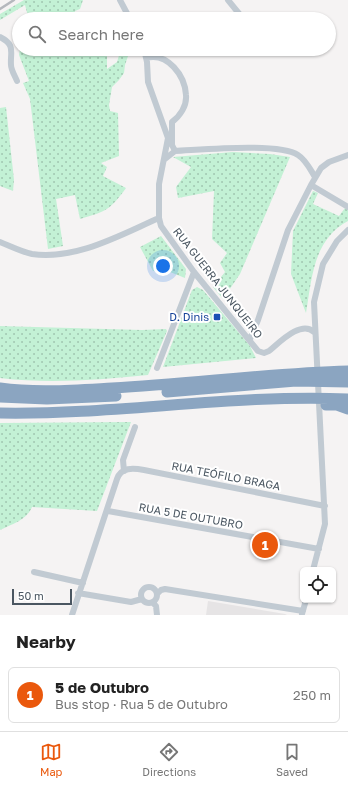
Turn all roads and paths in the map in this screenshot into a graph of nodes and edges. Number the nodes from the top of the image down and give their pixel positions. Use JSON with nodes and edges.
{"nodes":[{"id":1,"x":120,"y":0,"type":"edge"},
{"id":2,"x":228,"y":0,"type":"edge"},
{"id":3,"x":126,"y":12,"type":"edge"},
{"id":4,"x":238,"y":12,"type":"edge"},
{"id":5,"x":0,"y":37,"type":"edge"},
{"id":6,"x":146,"y":58,"type":"joint"},
{"id":7,"x":17,"y":81,"type":"dead end"},
{"id":8,"x":174,"y":151,"type":"junction"},
{"id":9,"x":348,"y":155,"type":"edge"},
{"id":10,"x":165,"y":159,"type":"junction"},
{"id":11,"x":315,"y":177,"type":"junction"},
{"id":12,"x":311,"y":185,"type":"junction"},
{"id":13,"x":348,"y":207,"type":"edge"},
{"id":14,"x":159,"y":218,"type":"junction"},
{"id":15,"x":348,"y":230,"type":"edge"},
{"id":16,"x":0,"y":242,"type":"edge"},
{"id":17,"x":194,"y":272,"type":"junction"},
{"id":18,"x":314,"y":332,"type":"junction"},
{"id":19,"x":250,"y":339,"type":"junction"},
{"id":20,"x":157,"y":368,"type":"dead end"},
{"id":21,"x":348,"y":371,"type":"edge"},
{"id":22,"x":348,"y":382,"type":"edge"},
{"id":23,"x":0,"y":388,"type":"edge"},
{"id":24,"x":0,"y":397,"type":"edge"},
{"id":25,"x":274,"y":398,"type":"junction"},
{"id":26,"x":348,"y":399,"type":"edge"},
{"id":27,"x":348,"y":409,"type":"edge"},
{"id":28,"x":0,"y":412,"type":"edge"},
{"id":29,"x":135,"y":427,"type":"dead end"},
{"id":30,"x":124,"y":471,"type":"junction"},
{"id":31,"x":325,"y":506,"type":"junction"},
{"id":32,"x":108,"y":511,"type":"junction"},
{"id":33,"x":319,"y":548,"type":"junction"},
{"id":34,"x":314,"y":567,"type":"edge"},
{"id":35,"x":34,"y":572,"type":"dead end"},
{"id":36,"x":83,"y":583,"type":"junction"},
{"id":37,"x":78,"y":592,"type":"junction"},
{"id":38,"x":158,"y":594,"type":"junction"},
{"id":39,"x":142,"y":599,"type":"junction"},
{"id":40,"x":153,"y":603,"type":"junction"},
{"id":41,"x":305,"y":603,"type":"edge"},
{"id":42,"x":302,"y":613,"type":"edge"},
{"id":43,"x":72,"y":615,"type":"edge"},
{"id":44,"x":157,"y":615,"type":"edge"}],
"edges":[{"from":1,"to":3,"type":"street"},
{"from":2,"to":4,"type":"street"},
{"from":5,"to":7,"type":"street"},
{"from":6,"to":8,"type":"street"},
{"from":6,"to":10,"type":"street","name":"RUA GUERRA JUNQUEIRO"},
{"from":8,"to":10,"type":"street"},
{"from":8,"to":11,"type":"street"},
{"from":9,"to":11,"type":"street"},
{"from":10,"to":14,"type":"street","name":"RUA GUERRA JUNQUEIRO"},
{"from":11,"to":12,"type":"street"},
{"from":12,"to":13,"type":"street"},
{"from":12,"to":19,"type":"street"},
{"from":14,"to":16,"type":"street"},
{"from":14,"to":17,"type":"street","name":"RUA GUERRA JUNQUEIRO"},
{"from":15,"to":18,"type":"street"},
{"from":17,"to":19,"type":"street","name":"RUA GUERRA JUNQUEIRO"},
{"from":17,"to":20,"type":"street"},
{"from":18,"to":19,"type":"street","name":"RUA GUERRA JUNQUEIRO"},
{"from":18,"to":31,"type":"street"},
{"from":21,"to":23,"type":"highway"},
{"from":22,"to":24,"type":"highway"},
{"from":25,"to":26,"type":"highway"},
{"from":25,"to":27,"type":"highway"},
{"from":25,"to":28,"type":"highway"},
{"from":29,"to":30,"type":"street"},
{"from":30,"to":31,"type":"street","name":"RUA TEÓFILO BRAGA"},
{"from":30,"to":32,"type":"street"},
{"from":31,"to":33,"type":"street"},
{"from":32,"to":33,"type":"street","name":"RUA 5 DE OUTUBRO"},
{"from":32,"to":36,"type":"street"},
{"from":33,"to":34,"type":"street"},
{"from":35,"to":36,"type":"street"},
{"from":36,"to":37,"type":"street"},
{"from":37,"to":39,"type":"street"},
{"from":37,"to":43,"type":"street"},
{"from":38,"to":39,"type":"street"},
{"from":38,"to":40,"type":"street"},
{"from":38,"to":42,"type":"street"},
{"from":39,"to":40,"type":"street"},
{"from":40,"to":44,"type":"street"},
{"from":41,"to":42,"type":"street"}]}
